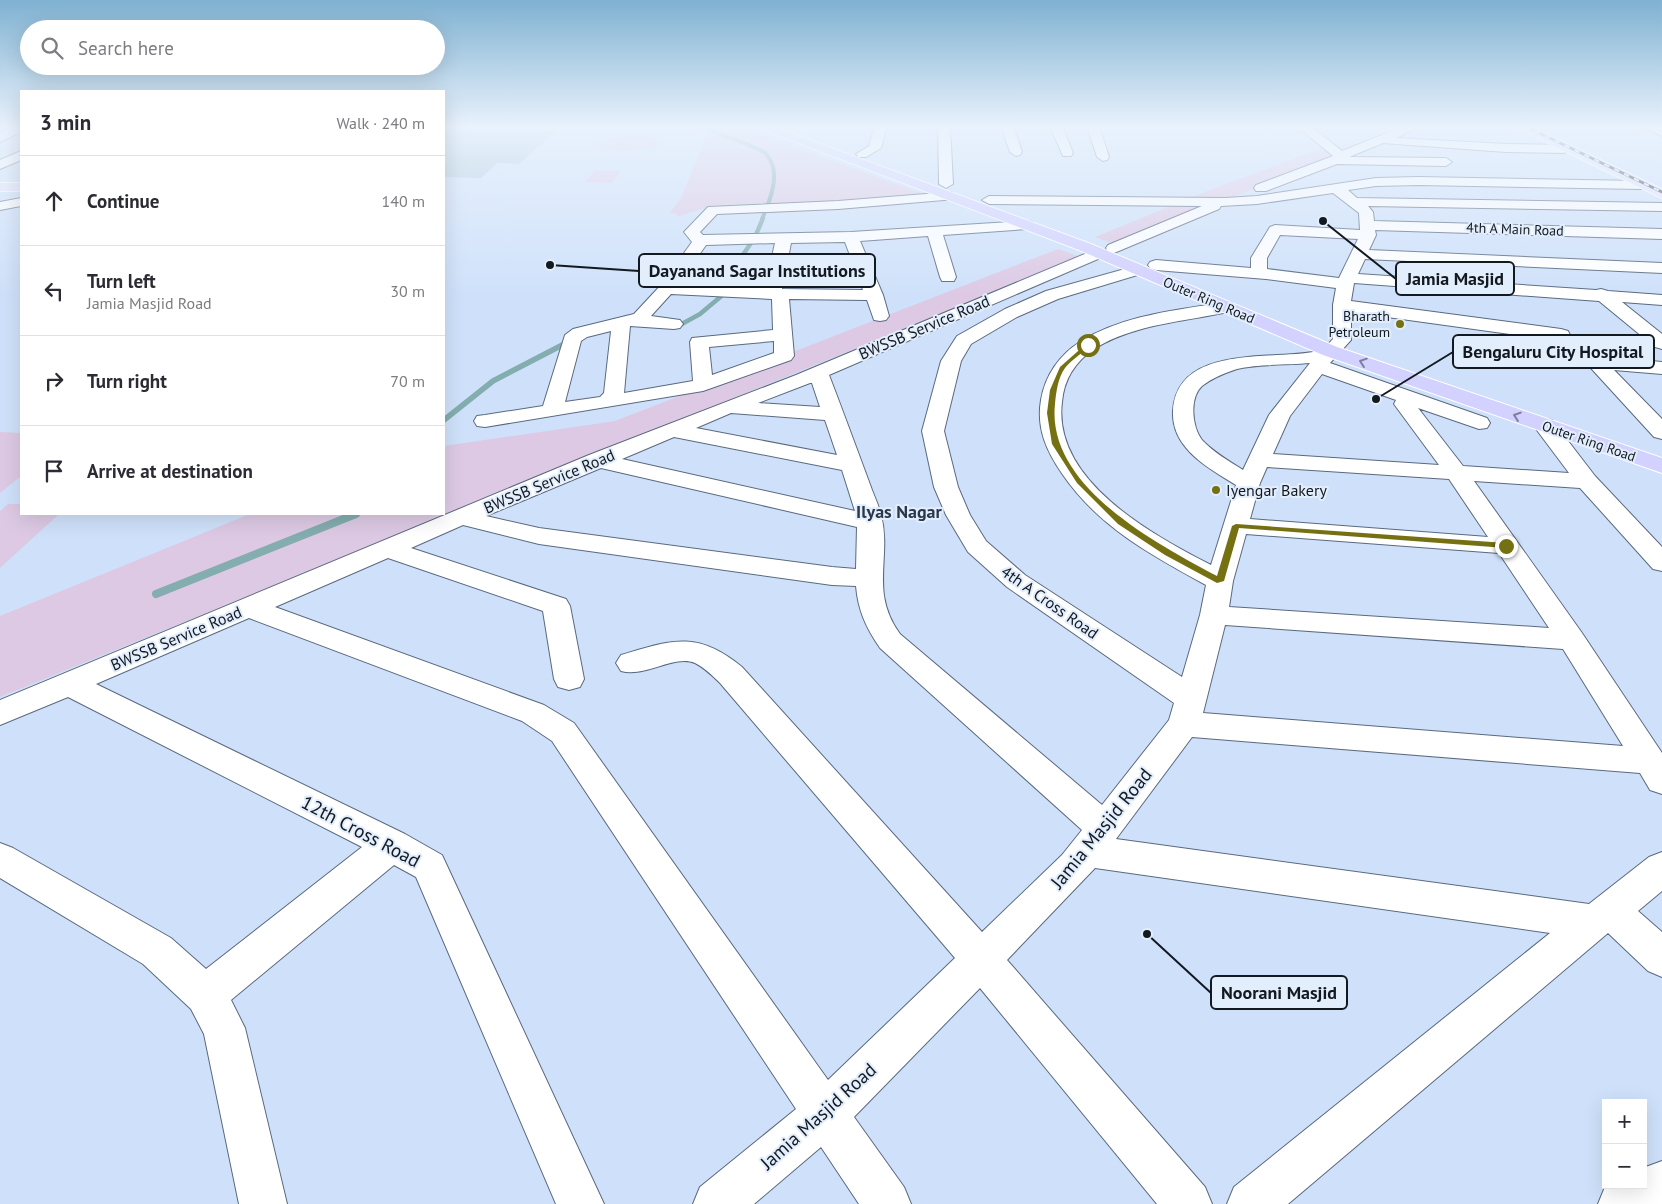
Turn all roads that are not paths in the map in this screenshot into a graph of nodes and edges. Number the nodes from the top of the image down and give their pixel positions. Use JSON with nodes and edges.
{"nodes":[{"id":1,"x":925,"y":182,"type":"edge"},
{"id":2,"x":929,"y":182,"type":"edge"},
{"id":3,"x":948,"y":182,"type":"edge"},
{"id":4,"x":1276,"y":182,"type":"edge"},
{"id":5,"x":1375,"y":182,"type":"edge"},
{"id":6,"x":1505,"y":182,"type":"edge"},
{"id":7,"x":1568,"y":182,"type":"edge"},
{"id":8,"x":1636,"y":182,"type":"edge"},
{"id":9,"x":1536,"y":183,"type":"joint"},
{"id":10,"x":1571,"y":184,"type":"junction"},
{"id":11,"x":1642,"y":185,"type":"junction"},
{"id":12,"x":0,"y":187,"type":"edge"},
{"id":13,"x":20,"y":187,"type":"edge"},
{"id":14,"x":1336,"y":188,"type":"junction"},
{"id":15,"x":948,"y":190,"type":"junction"},
{"id":16,"x":1662,"y":194,"type":"edge"},
{"id":17,"x":989,"y":200,"type":"junction"},
{"id":18,"x":20,"y":202,"type":"edge"},
{"id":19,"x":1225,"y":202,"type":"junction"},
{"id":20,"x":1356,"y":202,"type":"junction"},
{"id":21,"x":0,"y":206,"type":"edge"},
{"id":22,"x":1662,"y":207,"type":"edge"},
{"id":23,"x":1173,"y":224,"type":"junction"},
{"id":24,"x":1026,"y":225,"type":"junction"},
{"id":25,"x":1368,"y":230,"type":"junction"},
{"id":26,"x":934,"y":232,"type":"junction"},
{"id":27,"x":1662,"y":234,"type":"edge"},
{"id":28,"x":851,"y":237,"type":"junction"},
{"id":29,"x":784,"y":240,"type":"junction"},
{"id":30,"x":699,"y":241,"type":"junction"},
{"id":31,"x":1107,"y":251,"type":"junction"},
{"id":32,"x":1360,"y":254,"type":"junction"},
{"id":33,"x":1564,"y":263,"type":"junction"},
{"id":34,"x":1147,"y":266,"type":"junction"},
{"id":35,"x":1662,"y":268,"type":"edge"},
{"id":36,"x":1259,"y":274,"type":"junction"},
{"id":37,"x":948,"y":277,"type":"dead end"},
{"id":38,"x":1346,"y":281,"type":"junction"},
{"id":39,"x":667,"y":289,"type":"junction"},
{"id":40,"x":777,"y":294,"type":"junction"},
{"id":41,"x":874,"y":295,"type":"junction"},
{"id":42,"x":1603,"y":296,"type":"junction"},
{"id":43,"x":1662,"y":300,"type":"edge"},
{"id":44,"x":1342,"y":305,"type":"junction"},
{"id":45,"x":1226,"y":308,"type":"junction"},
{"id":46,"x":880,"y":316,"type":"dead end"},
{"id":47,"x":674,"y":324,"type":"dead end"},
{"id":48,"x":624,"y":326,"type":"junction"},
{"id":49,"x":783,"y":335,"type":"junction"},
{"id":50,"x":1561,"y":335,"type":"dead end"},
{"id":51,"x":1659,"y":339,"type":"edge"},
{"id":52,"x":1329,"y":353,"type":"junction"},
{"id":53,"x":1662,"y":368,"type":"edge"},
{"id":54,"x":818,"y":372,"type":"junction"},
{"id":55,"x":703,"y":385,"type":"junction"},
{"id":56,"x":607,"y":402,"type":"junction"},
{"id":57,"x":1404,"y":404,"type":"dead end"},
{"id":58,"x":726,"y":408,"type":"junction"},
{"id":59,"x":552,"y":411,"type":"junction"},
{"id":60,"x":833,"y":414,"type":"junction"},
{"id":61,"x":485,"y":421,"type":"dead end"},
{"id":62,"x":1479,"y":424,"type":"dead end"},
{"id":63,"x":1544,"y":425,"type":"junction"},
{"id":64,"x":672,"y":430,"type":"junction"},
{"id":65,"x":1662,"y":432,"type":"edge"},
{"id":66,"x":1662,"y":452,"type":"edge"},
{"id":67,"x":597,"y":460,"type":"junction"},
{"id":68,"x":853,"y":465,"type":"junction"},
{"id":69,"x":1662,"y":466,"type":"edge"},
{"id":70,"x":1253,"y":471,"type":"junction"},
{"id":71,"x":1456,"y":472,"type":"junction"},
{"id":72,"x":1587,"y":481,"type":"junction"},
{"id":73,"x":460,"y":517,"type":"junction"},
{"id":74,"x":870,"y":522,"type":"junction"},
{"id":75,"x":1236,"y":526,"type":"junction"},
{"id":76,"x":1506,"y":546,"type":"junction"},
{"id":77,"x":389,"y":549,"type":"junction"},
{"id":78,"x":1662,"y":563,"type":"edge"},
{"id":79,"x":868,"y":578,"type":"junction"},
{"id":80,"x":1220,"y":581,"type":"junction"},
{"id":81,"x":247,"y":607,"type":"junction"},
{"id":82,"x":1214,"y":615,"type":"junction"},
{"id":83,"x":1572,"y":640,"type":"junction"},
{"id":84,"x":631,"y":663,"type":"dead end"},
{"id":85,"x":568,"y":679,"type":"dead end"},
{"id":86,"x":68,"y":684,"type":"junction"},
{"id":87,"x":1188,"y":711,"type":"junction"},
{"id":88,"x":0,"y":713,"type":"edge"},
{"id":89,"x":1656,"y":771,"type":"edge"},
{"id":90,"x":1096,"y":839,"type":"junction"},
{"id":91,"x":392,"y":845,"type":"junction"},
{"id":92,"x":0,"y":859,"type":"edge"},
{"id":93,"x":1662,"y":868,"type":"edge"},
{"id":94,"x":1602,"y":916,"type":"junction"},
{"id":95,"x":1662,"y":958,"type":"edge"},
{"id":96,"x":982,"y":960,"type":"junction"},
{"id":97,"x":205,"y":995,"type":"junction"},
{"id":98,"x":824,"y":1115,"type":"junction"},
{"id":99,"x":1662,"y":1184,"type":"edge"},
{"id":100,"x":263,"y":1204,"type":"edge"},
{"id":101,"x":580,"y":1204,"type":"edge"},
{"id":102,"x":717,"y":1204,"type":"edge"},
{"id":103,"x":887,"y":1204,"type":"edge"},
{"id":104,"x":1188,"y":1204,"type":"edge"},
{"id":105,"x":1251,"y":1204,"type":"edge"},
{"id":106,"x":1622,"y":1204,"type":"edge"}],
"edges":[{"from":1,"to":15,"type":"highway","name":"Outer Ring Road"},
{"from":2,"to":15,"type":"highway","name":"Outer Ring Road"},
{"from":3,"to":15,"type":"street"},
{"from":4,"to":19,"type":"street","name":"BWSSB Service Road"},
{"from":5,"to":14,"type":"street"},
{"from":6,"to":9,"type":"street"},
{"from":7,"to":10,"type":"street"},
{"from":8,"to":11,"type":"main road"},
{"from":9,"to":10,"type":"street"},
{"from":10,"to":11,"type":"street"},
{"from":11,"to":16,"type":"main road"},
{"from":12,"to":13,"type":"main road"},
{"from":14,"to":19,"type":"street"},
{"from":14,"to":20,"type":"street"},
{"from":15,"to":17,"type":"highway","name":"Outer Ring Road"},
{"from":15,"to":24,"type":"highway","name":"Outer Ring Road"},
{"from":15,"to":30,"type":"street"},
{"from":17,"to":19,"type":"street"},
{"from":17,"to":31,"type":"highway","name":"Outer Ring Road"},
{"from":18,"to":21,"type":"street"},
{"from":19,"to":23,"type":"street","name":"BWSSB Service Road"},
{"from":20,"to":22,"type":"street"},
{"from":20,"to":25,"type":"street"},
{"from":23,"to":31,"type":"street","name":"BWSSB Service Road"},
{"from":23,"to":34,"type":"street"},
{"from":24,"to":26,"type":"street"},
{"from":24,"to":31,"type":"highway","name":"Outer Ring Road"},
{"from":25,"to":27,"type":"street","name":"4th A Main Road"},
{"from":25,"to":32,"type":"street"},
{"from":25,"to":36,"type":"street","name":"4th A Main Road"},
{"from":26,"to":28,"type":"street"},
{"from":26,"to":37,"type":"street"},
{"from":28,"to":29,"type":"street"},
{"from":28,"to":41,"type":"street"},
{"from":29,"to":30,"type":"street"},
{"from":29,"to":40,"type":"street"},
{"from":30,"to":39,"type":"street"},
{"from":31,"to":34,"type":"highway","name":"Outer Ring Road"},
{"from":31,"to":54,"type":"street","name":"BWSSB Service Road"},
{"from":32,"to":33,"type":"street"},
{"from":32,"to":38,"type":"street"},
{"from":33,"to":35,"type":"street"},
{"from":33,"to":42,"type":"street"},
{"from":34,"to":36,"type":"street"},
{"from":34,"to":45,"type":"highway","name":"Outer Ring Road"},
{"from":34,"to":52,"type":"highway","name":"Outer Ring Road"},
{"from":34,"to":87,"type":"street","name":"4th A Cross Road"},
{"from":36,"to":38,"type":"street"},
{"from":38,"to":42,"type":"street"},
{"from":38,"to":44,"type":"street"},
{"from":39,"to":40,"type":"street"},
{"from":39,"to":48,"type":"street"},
{"from":40,"to":41,"type":"street"},
{"from":40,"to":49,"type":"street"},
{"from":41,"to":46,"type":"street"},
{"from":42,"to":43,"type":"street"},
{"from":42,"to":51,"type":"street"},
{"from":44,"to":50,"type":"street"},
{"from":44,"to":52,"type":"street"},
{"from":45,"to":52,"type":"highway","name":"Outer Ring Road"},
{"from":45,"to":80,"type":"street"},
{"from":47,"to":48,"type":"street"},
{"from":48,"to":56,"type":"street"},
{"from":48,"to":59,"type":"street"},
{"from":49,"to":55,"type":"street"},
{"from":49,"to":55,"type":"street"},
{"from":52,"to":62,"type":"street"},
{"from":63,"to":52,"type":"highway","name":"Outer Ring Road","one_way":true},
{"from":52,"to":66,"type":"highway","name":"Outer Ring Road"},
{"from":52,"to":70,"type":"street","name":"Jamia Masjid Road"},
{"from":52,"to":70,"type":"street"},
{"from":53,"to":65,"type":"street"},
{"from":54,"to":58,"type":"street","name":"BWSSB Service Road"},
{"from":54,"to":60,"type":"street"},
{"from":55,"to":56,"type":"street"},
{"from":56,"to":59,"type":"street"},
{"from":57,"to":71,"type":"street"},
{"from":58,"to":60,"type":"street"},
{"from":58,"to":64,"type":"street","name":"BWSSB Service Road"},
{"from":59,"to":61,"type":"street"},
{"from":60,"to":68,"type":"street"},
{"from":63,"to":69,"type":"highway","name":"Outer Ring Road"},
{"from":63,"to":72,"type":"street"},
{"from":64,"to":67,"type":"street","name":"BWSSB Service Road"},
{"from":64,"to":68,"type":"street"},
{"from":67,"to":73,"type":"street","name":"BWSSB Service Road"},
{"from":67,"to":74,"type":"street"},
{"from":68,"to":74,"type":"street"},
{"from":70,"to":71,"type":"street"},
{"from":70,"to":75,"type":"street","name":"Jamia Masjid Road"},
{"from":71,"to":72,"type":"street"},
{"from":71,"to":76,"type":"street"},
{"from":72,"to":78,"type":"street"},
{"from":73,"to":77,"type":"street","name":"BWSSB Service Road"},
{"from":73,"to":79,"type":"street"},
{"from":74,"to":79,"type":"street"},
{"from":75,"to":76,"type":"street"},
{"from":75,"to":80,"type":"street","name":"Jamia Masjid Road"},
{"from":76,"to":83,"type":"street"},
{"from":77,"to":81,"type":"street","name":"BWSSB Service Road"},
{"from":77,"to":85,"type":"street"},
{"from":79,"to":90,"type":"street"},
{"from":80,"to":82,"type":"street","name":"Jamia Masjid Road"},
{"from":81,"to":86,"type":"street","name":"BWSSB Service Road"},
{"from":81,"to":98,"type":"street"},
{"from":82,"to":83,"type":"street"},
{"from":82,"to":87,"type":"street","name":"Jamia Masjid Road"},
{"from":83,"to":89,"type":"street"},
{"from":84,"to":96,"type":"street"},
{"from":86,"to":88,"type":"street","name":"BWSSB Service Road"},
{"from":86,"to":91,"type":"street","name":"12th Cross Road"},
{"from":87,"to":89,"type":"street"},
{"from":87,"to":90,"type":"street","name":"Jamia Masjid Road"},
{"from":90,"to":94,"type":"street"},
{"from":90,"to":96,"type":"street","name":"Jamia Masjid Road"},
{"from":91,"to":97,"type":"street"},
{"from":91,"to":101,"type":"street","name":"12th Cross Road"},
{"from":92,"to":97,"type":"street"},
{"from":93,"to":94,"type":"street"},
{"from":94,"to":95,"type":"street"},
{"from":94,"to":105,"type":"street"},
{"from":96,"to":98,"type":"street","name":"Jamia Masjid Road"},
{"from":96,"to":104,"type":"street"},
{"from":97,"to":100,"type":"street"},
{"from":98,"to":102,"type":"street","name":"Jamia Masjid Road"},
{"from":98,"to":103,"type":"street"},
{"from":99,"to":106,"type":"street"}]}
